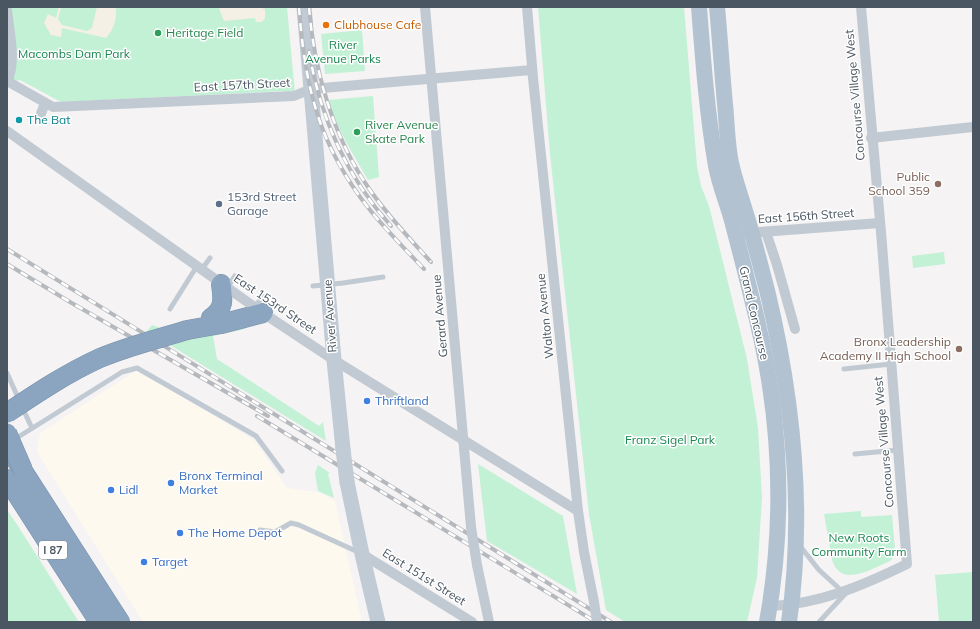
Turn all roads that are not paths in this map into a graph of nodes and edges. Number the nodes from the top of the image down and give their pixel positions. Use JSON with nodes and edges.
{"nodes":[{"id":1,"x":304,"y":7,"type":"edge"},
{"id":2,"x":426,"y":7,"type":"edge"},
{"id":3,"x":527,"y":7,"type":"edge"},
{"id":4,"x":699,"y":7,"type":"edge"},
{"id":5,"x":717,"y":7,"type":"edge"},
{"id":6,"x":860,"y":7,"type":"edge"},
{"id":7,"x":7,"y":10,"type":"edge"},
{"id":8,"x":532,"y":70,"type":"junction"},
{"id":9,"x":432,"y":79,"type":"junction"},
{"id":10,"x":7,"y":81,"type":"edge"},
{"id":11,"x":311,"y":90,"type":"junction"},
{"id":12,"x":45,"y":103,"type":"junction"},
{"id":13,"x":39,"y":120,"type":"dead end"},
{"id":14,"x":973,"y":127,"type":"edge"},
{"id":15,"x":7,"y":131,"type":"edge"},
{"id":16,"x":871,"y":138,"type":"junction"},
{"id":17,"x":880,"y":223,"type":"junction"},
{"id":18,"x":759,"y":232,"type":"junction"},
{"id":19,"x":735,"y":234,"type":"junction"},
{"id":20,"x":210,"y":258,"type":"dead end"},
{"id":21,"x":199,"y":267,"type":"junction"},
{"id":22,"x":383,"y":277,"type":"dead end"},
{"id":23,"x":228,"y":283,"type":"junction"},
{"id":24,"x":328,"y":284,"type":"junction"},
{"id":25,"x":313,"y":286,"type":"dead end"},
{"id":26,"x":258,"y":305,"type":"junction"},
{"id":27,"x":170,"y":309,"type":"dead end"},
{"id":28,"x":216,"y":321,"type":"junction"},
{"id":29,"x":795,"y":329,"type":"dead end"},
{"id":30,"x":334,"y":360,"type":"junction"},
{"id":31,"x":891,"y":364,"type":"junction"},
{"id":32,"x":844,"y":369,"type":"dead end"},
{"id":33,"x":7,"y":373,"type":"edge"},
{"id":34,"x":7,"y":413,"type":"edge"},
{"id":35,"x":32,"y":428,"type":"junction"},
{"id":36,"x":7,"y":433,"type":"edge"},
{"id":37,"x":464,"y":440,"type":"junction"},
{"id":38,"x":7,"y":445,"type":"edge"},
{"id":39,"x":898,"y":450,"type":"junction"},
{"id":40,"x":855,"y":454,"type":"dead end"},
{"id":41,"x":12,"y":471,"type":"edge"},
{"id":42,"x":282,"y":471,"type":"dead end"},
{"id":43,"x":578,"y":511,"type":"junction"},
{"id":44,"x":260,"y":530,"type":"dead end"},
{"id":45,"x":796,"y":542,"type":"junction"},
{"id":46,"x":362,"y":554,"type":"junction"},
{"id":47,"x":846,"y":591,"type":"junction"},
{"id":48,"x":791,"y":604,"type":"junction"},
{"id":49,"x":769,"y":606,"type":"junction"},
{"id":50,"x":99,"y":622,"type":"edge"},
{"id":51,"x":109,"y":622,"type":"edge"},
{"id":52,"x":120,"y":622,"type":"edge"},
{"id":53,"x":378,"y":622,"type":"edge"},
{"id":54,"x":472,"y":622,"type":"edge"},
{"id":55,"x":489,"y":622,"type":"edge"},
{"id":56,"x":598,"y":622,"type":"edge"},
{"id":57,"x":767,"y":622,"type":"edge"},
{"id":58,"x":789,"y":622,"type":"edge"},
{"id":59,"x":819,"y":622,"type":"edge"}],
"edges":[{"from":1,"to":11,"type":"main road","name":"River Avenue"},
{"from":2,"to":9,"type":"street","name":"Gerard Avenue"},
{"from":3,"to":8,"type":"street","name":"Walton Avenue"},
{"from":4,"to":19,"type":"main road","name":"Grand Concourse"},
{"from":5,"to":18,"type":"main road","name":"Grand Concourse"},
{"from":6,"to":16,"type":"street","name":"Concourse Village West"},
{"from":7,"to":10,"type":"street"},
{"from":8,"to":9,"type":"street","name":"East 157th Street"},
{"from":8,"to":43,"type":"street","name":"Walton Avenue"},
{"from":9,"to":11,"type":"street","name":"East 157th Street"},
{"from":9,"to":37,"type":"street","name":"Gerard Avenue"},
{"from":10,"to":12,"type":"street","name":"East 157th Street"},
{"from":11,"to":12,"type":"street","name":"East 157th Street"},
{"from":11,"to":24,"type":"main road","name":"River Avenue"},
{"from":12,"to":13,"type":"street"},
{"from":14,"to":16,"type":"street"},
{"from":15,"to":21,"type":"street","name":"East 153rd Street"},
{"from":16,"to":17,"type":"street","name":"Concourse Village West"},
{"from":17,"to":18,"type":"street","name":"East 156th Street"},
{"from":17,"to":31,"type":"street","name":"Concourse Village West"},
{"from":18,"to":19,"type":"street","name":"East 156th Street"},
{"from":18,"to":29,"type":"street","name":"Grand Concourse"},
{"from":18,"to":45,"type":"main road","name":"Grand Concourse"},
{"from":19,"to":49,"type":"main road","name":"Grand Concourse"},
{"from":20,"to":21,"type":"lane"},
{"from":21,"to":23,"type":"street","name":"East 153rd Street"},
{"from":21,"to":27,"type":"lane"},
{"from":22,"to":24,"type":"lane"},
{"from":23,"to":26,"type":"street","name":"East 153rd Street"},
{"from":23,"to":28,"type":"highway"},
{"from":24,"to":25,"type":"lane"},
{"from":24,"to":30,"type":"main road","name":"River Avenue"},
{"from":26,"to":28,"type":"highway"},
{"from":26,"to":30,"type":"street","name":"East 153rd Street"},
{"from":28,"to":34,"type":"highway","bridge":true},
{"from":30,"to":37,"type":"street","name":"East 153rd Street"},
{"from":30,"to":46,"type":"main road","name":"River Avenue","bridge":true},
{"from":31,"to":32,"type":"lane"},
{"from":31,"to":39,"type":"street","name":"Concourse Village West"},
{"from":33,"to":35,"type":"lane"},
{"from":35,"to":38,"type":"lane"},
{"from":35,"to":42,"type":"lane"},
{"from":36,"to":41,"type":"highway","bridge":true},
{"from":37,"to":43,"type":"street","name":"East 153rd Street"},
{"from":37,"to":55,"type":"street","name":"Gerard Avenue","bridge":true},
{"from":38,"to":41,"type":"highway","number":"I 87","bridge":true},
{"from":39,"to":40,"type":"lane"},
{"from":39,"to":47,"type":"street","name":"Concourse Village West"},
{"from":41,"to":50,"type":"highway","number":"I 87"},
{"from":41,"to":51,"type":"main road"},
{"from":41,"to":52,"type":"highway","number":"I 87"},
{"from":43,"to":56,"type":"street","name":"Walton Avenue","bridge":true},
{"from":44,"to":46,"type":"lane"},
{"from":45,"to":47,"type":"lane"},
{"from":45,"to":48,"type":"main road","name":"Grand Concourse"},
{"from":46,"to":53,"type":"main road","name":"River Avenue"},
{"from":46,"to":54,"type":"street","name":"East 151st Street"},
{"from":47,"to":48,"type":"street"},
{"from":47,"to":59,"type":"lane"},
{"from":48,"to":49,"type":"street"},
{"from":48,"to":58,"type":"main road","name":"Grand Concourse"},
{"from":49,"to":57,"type":"main road","name":"Grand Concourse"}]}
